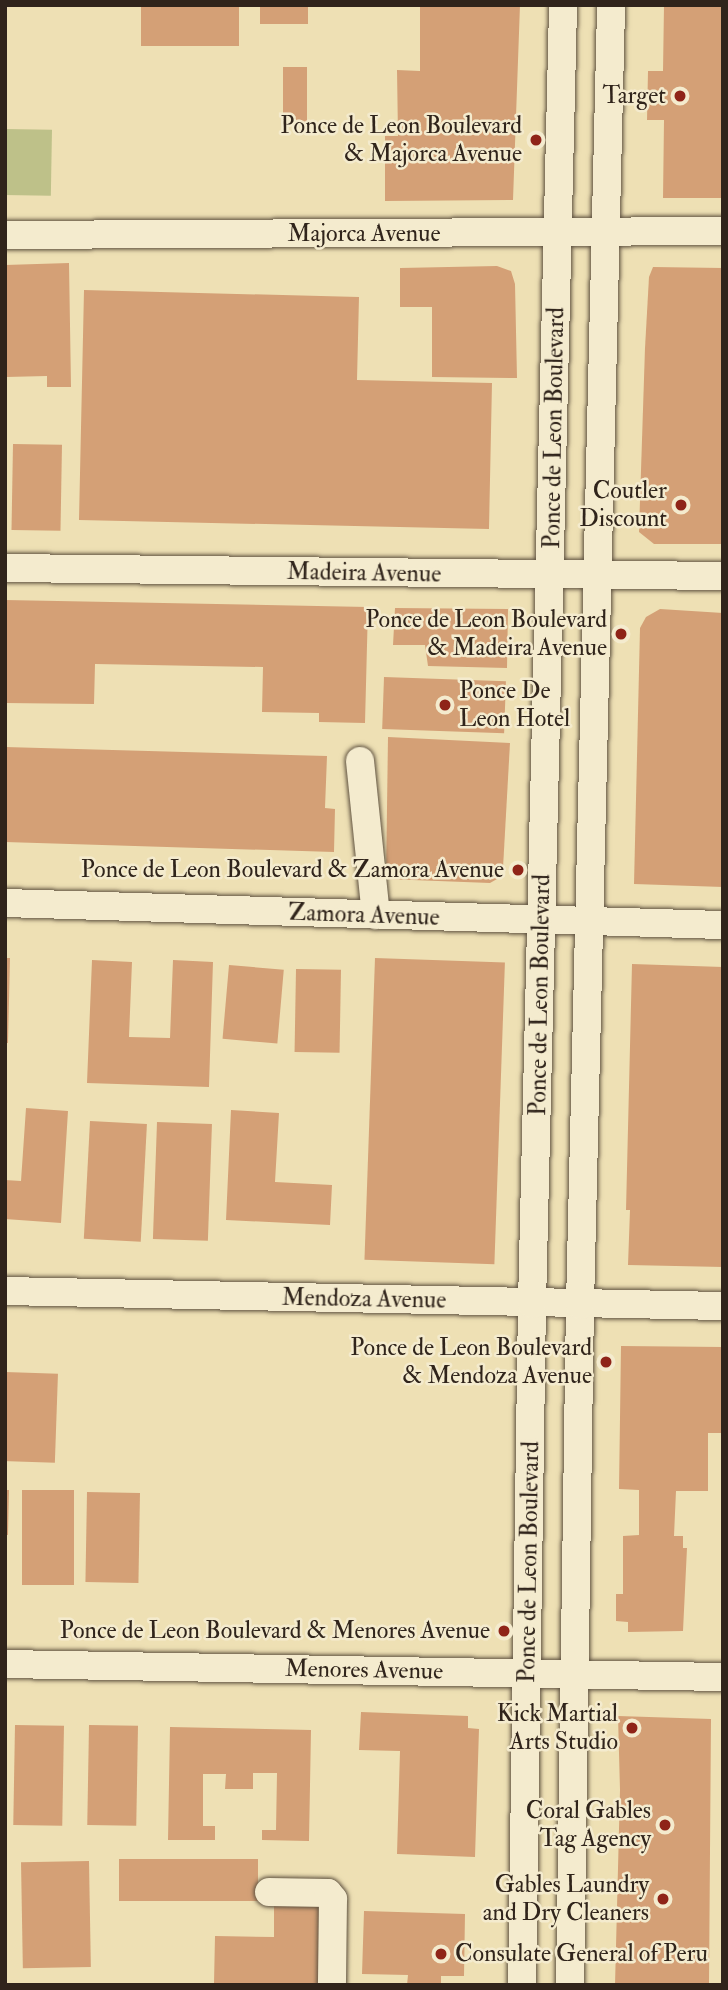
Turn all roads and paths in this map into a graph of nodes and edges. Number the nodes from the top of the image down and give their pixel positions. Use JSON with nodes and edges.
{"nodes":[{"id":1,"x":563,"y":5,"type":"edge"},
{"id":2,"x":611,"y":5,"type":"edge"},
{"id":3,"x":723,"y":231,"type":"edge"},
{"id":4,"x":558,"y":232,"type":"junction"},
{"id":5,"x":606,"y":232,"type":"junction"},
{"id":6,"x":5,"y":235,"type":"edge"},
{"id":7,"x":5,"y":568,"type":"edge"},
{"id":8,"x":551,"y":574,"type":"junction"},
{"id":9,"x":599,"y":575,"type":"junction"},
{"id":10,"x":723,"y":576,"type":"edge"},
{"id":11,"x":360,"y":761,"type":"dead end"},
{"id":12,"x":5,"y":903,"type":"edge"},
{"id":13,"x":376,"y":915,"type":"junction"},
{"id":14,"x":542,"y":920,"type":"junction"},
{"id":15,"x":589,"y":922,"type":"junction"},
{"id":16,"x":723,"y":925,"type":"edge"},
{"id":17,"x":5,"y":1290,"type":"edge"},
{"id":18,"x":532,"y":1304,"type":"junction"},
{"id":19,"x":580,"y":1305,"type":"junction"},
{"id":20,"x":723,"y":1306,"type":"edge"},
{"id":21,"x":5,"y":1664,"type":"edge"},
{"id":22,"x":528,"y":1674,"type":"junction"},
{"id":23,"x":576,"y":1675,"type":"junction"},
{"id":24,"x":723,"y":1677,"type":"edge"},
{"id":25,"x":269,"y":1892,"type":"dead end"},
{"id":26,"x":331,"y":1985,"type":"edge"},
{"id":27,"x":522,"y":1985,"type":"edge"},
{"id":28,"x":570,"y":1985,"type":"edge"}],
"edges":[{"from":1,"to":4,"type":"street","name":"Ponce de Leon Boulevard"},
{"from":2,"to":5,"type":"street","name":"Ponce de Leon Boulevard"},
{"from":3,"to":5,"type":"street","name":"Majorca Avenue"},
{"from":4,"to":5,"type":"street","name":"Majorca Avenue"},
{"from":4,"to":6,"type":"street","name":"Majorca Avenue"},
{"from":4,"to":8,"type":"street","name":"Ponce de Leon Boulevard"},
{"from":5,"to":9,"type":"street","name":"Ponce de Leon Boulevard"},
{"from":7,"to":8,"type":"street","name":"Madeira Avenue"},
{"from":8,"to":9,"type":"street","name":"Madeira Avenue"},
{"from":8,"to":14,"type":"street","name":"Ponce de Leon Boulevard"},
{"from":9,"to":10,"type":"street","name":"Madeira Avenue"},
{"from":9,"to":15,"type":"street","name":"Ponce de Leon Boulevard"},
{"from":11,"to":13,"type":"street"},
{"from":12,"to":13,"type":"street","name":"Zamora Avenue"},
{"from":13,"to":14,"type":"street","name":"Zamora Avenue"},
{"from":14,"to":15,"type":"street","name":"Zamora Avenue"},
{"from":14,"to":18,"type":"street","name":"Ponce de Leon Boulevard"},
{"from":15,"to":16,"type":"street","name":"Zamora Avenue"},
{"from":15,"to":19,"type":"street","name":"Ponce de Leon Boulevard"},
{"from":17,"to":18,"type":"street","name":"Mendoza Avenue"},
{"from":18,"to":19,"type":"street","name":"Mendoza Avenue"},
{"from":18,"to":22,"type":"street","name":"Ponce de Leon Boulevard"},
{"from":19,"to":20,"type":"street","name":"Mendoza Avenue"},
{"from":19,"to":23,"type":"street","name":"Ponce de Leon Boulevard"},
{"from":21,"to":22,"type":"street","name":"Menores Avenue"},
{"from":22,"to":23,"type":"street","name":"Menores Avenue"},
{"from":22,"to":27,"type":"street","name":"Ponce de Leon Boulevard"},
{"from":23,"to":24,"type":"street","name":"Menores Avenue"},
{"from":23,"to":28,"type":"street","name":"Ponce de Leon Boulevard"},
{"from":25,"to":26,"type":"street"}]}
